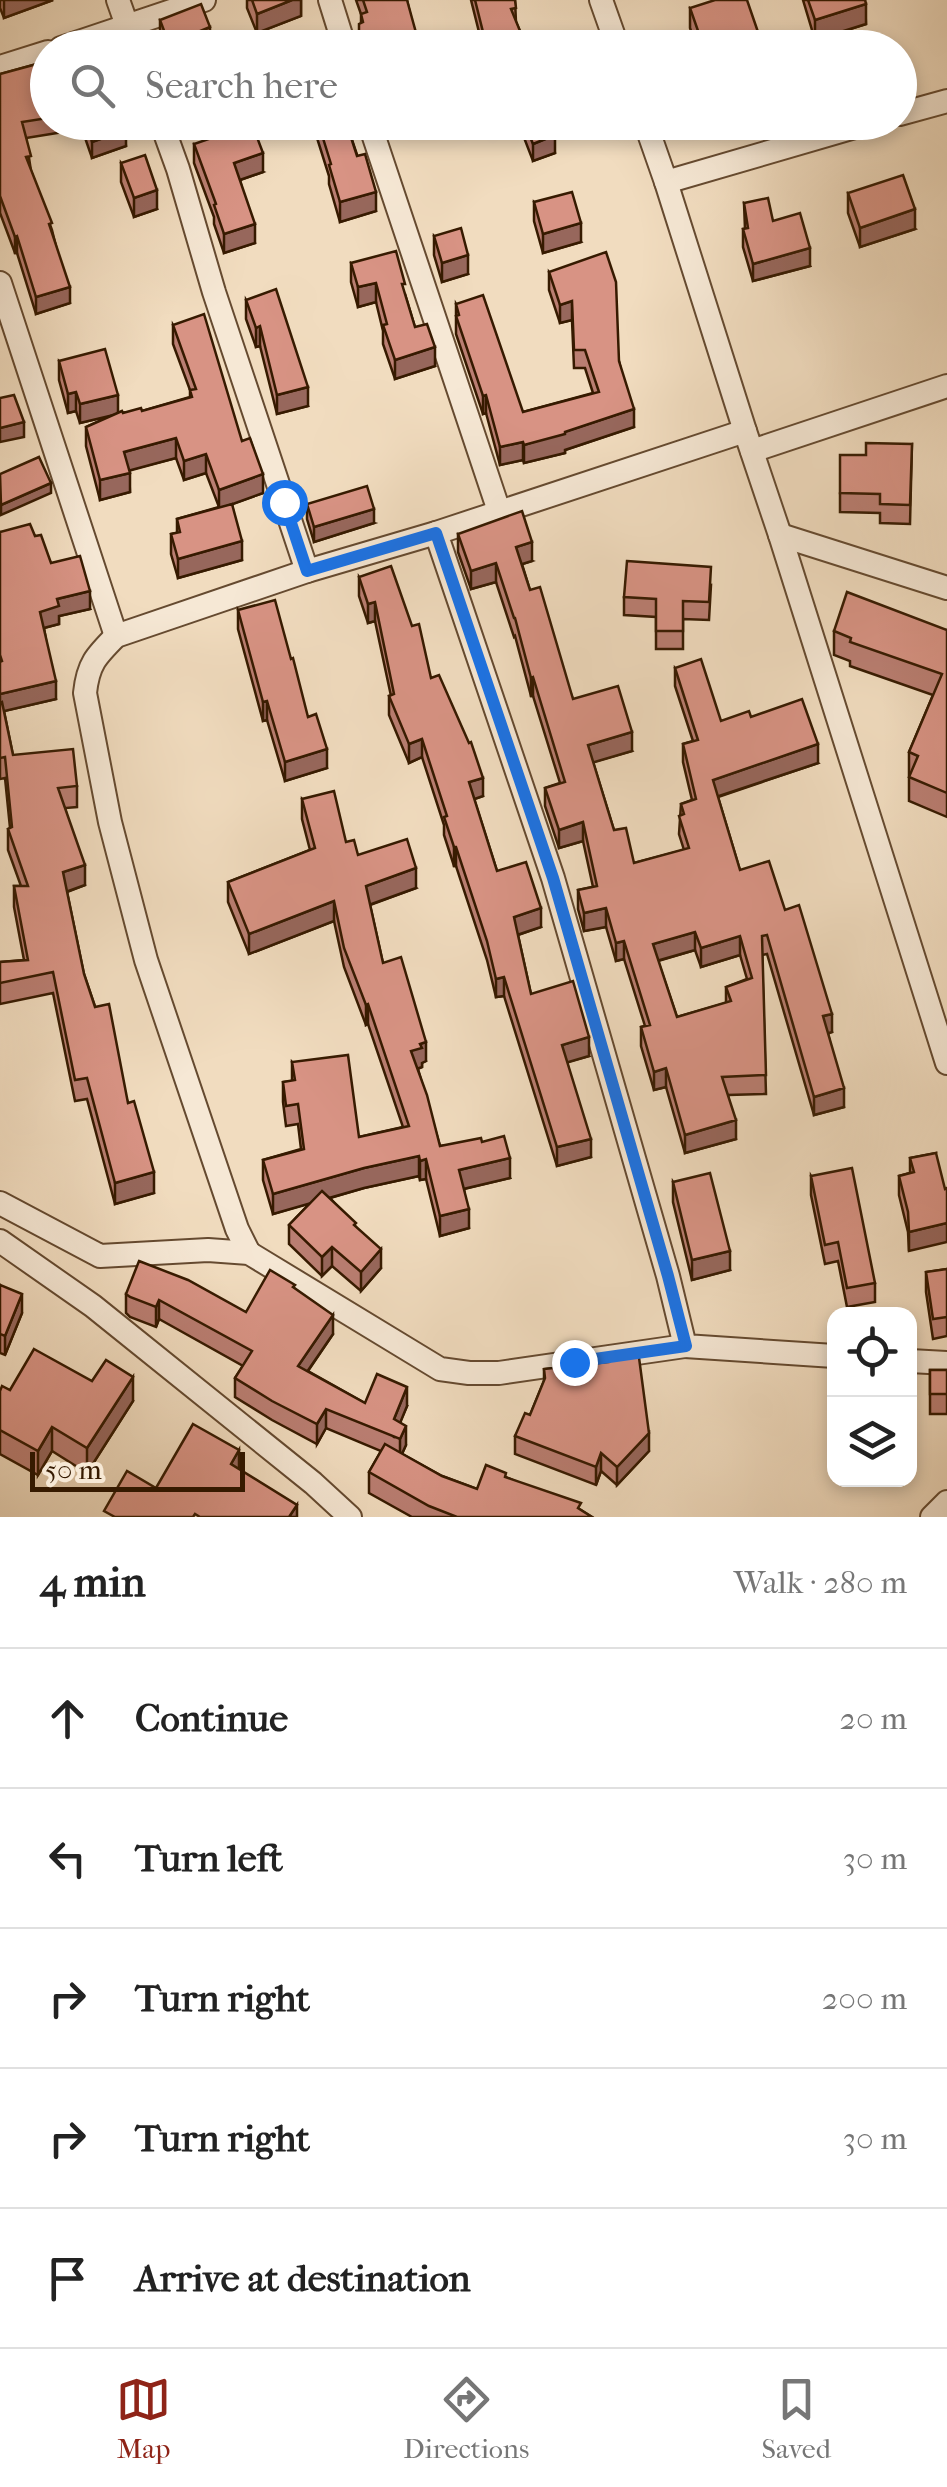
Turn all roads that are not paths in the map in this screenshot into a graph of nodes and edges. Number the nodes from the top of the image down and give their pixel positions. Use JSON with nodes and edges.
{"nodes":[{"id":1,"x":118,"y":0,"type":"edge"},
{"id":2,"x":204,"y":0,"type":"edge"},
{"id":3,"x":330,"y":0,"type":"edge"},
{"id":4,"x":601,"y":0,"type":"edge"},
{"id":5,"x":129,"y":30,"type":"edge"},
{"id":6,"x":145,"y":30,"type":"edge"},
{"id":7,"x":339,"y":30,"type":"edge"},
{"id":8,"x":612,"y":30,"type":"edge"},
{"id":9,"x":30,"y":57,"type":"edge"},
{"id":10,"x":0,"y":66,"type":"edge"},
{"id":11,"x":947,"y":101,"type":"edge"},
{"id":12,"x":917,"y":109,"type":"edge"},
{"id":13,"x":167,"y":140,"type":"edge"},
{"id":14,"x":375,"y":140,"type":"edge"},
{"id":15,"x":651,"y":140,"type":"edge"},
{"id":16,"x":810,"y":140,"type":"edge"},
{"id":17,"x":666,"y":182,"type":"junction"},
{"id":18,"x":0,"y":283,"type":"edge"},
{"id":19,"x":947,"y":386,"type":"edge"},
{"id":20,"x":748,"y":441,"type":"junction"},
{"id":21,"x":499,"y":512,"type":"junction"},
{"id":22,"x":436,"y":533,"type":"junction"},
{"id":23,"x":780,"y":535,"type":"junction"},
{"id":24,"x":307,"y":571,"type":"junction"},
{"id":25,"x":947,"y":588,"type":"edge"},
{"id":26,"x":116,"y":636,"type":"junction"},
{"id":27,"x":947,"y":1063,"type":"edge"},
{"id":28,"x":0,"y":1203,"type":"edge"},
{"id":29,"x":0,"y":1241,"type":"edge"},
{"id":30,"x":249,"y":1253,"type":"junction"},
{"id":31,"x":686,"y":1346,"type":"junction"},
{"id":32,"x":827,"y":1356,"type":"edge"},
{"id":33,"x":917,"y":1361,"type":"edge"},
{"id":34,"x":947,"y":1363,"type":"edge"},
{"id":35,"x":947,"y":1502,"type":"edge"},
{"id":36,"x":350,"y":1517,"type":"edge"},
{"id":37,"x":932,"y":1517,"type":"edge"}],
"edges":[{"from":1,"to":5,"type":"street"},
{"from":2,"to":6,"type":"street"},
{"from":3,"to":7,"type":"street"},
{"from":4,"to":8,"type":"street"},
{"from":9,"to":10,"type":"street"},
{"from":11,"to":12,"type":"street"},
{"from":13,"to":24,"type":"street"},
{"from":14,"to":21,"type":"street"},
{"from":15,"to":17,"type":"street"},
{"from":16,"to":17,"type":"street"},
{"from":17,"to":20,"type":"street"},
{"from":18,"to":26,"type":"street"},
{"from":19,"to":20,"type":"street"},
{"from":20,"to":21,"type":"street"},
{"from":20,"to":23,"type":"street"},
{"from":21,"to":22,"type":"street"},
{"from":22,"to":24,"type":"street"},
{"from":22,"to":31,"type":"street"},
{"from":23,"to":25,"type":"street"},
{"from":23,"to":27,"type":"street"},
{"from":24,"to":26,"type":"street"},
{"from":26,"to":30,"type":"street"},
{"from":28,"to":30,"type":"street"},
{"from":29,"to":36,"type":"street"},
{"from":30,"to":31,"type":"street"},
{"from":31,"to":32,"type":"street"},
{"from":33,"to":34,"type":"street"},
{"from":35,"to":37,"type":"street"}]}
